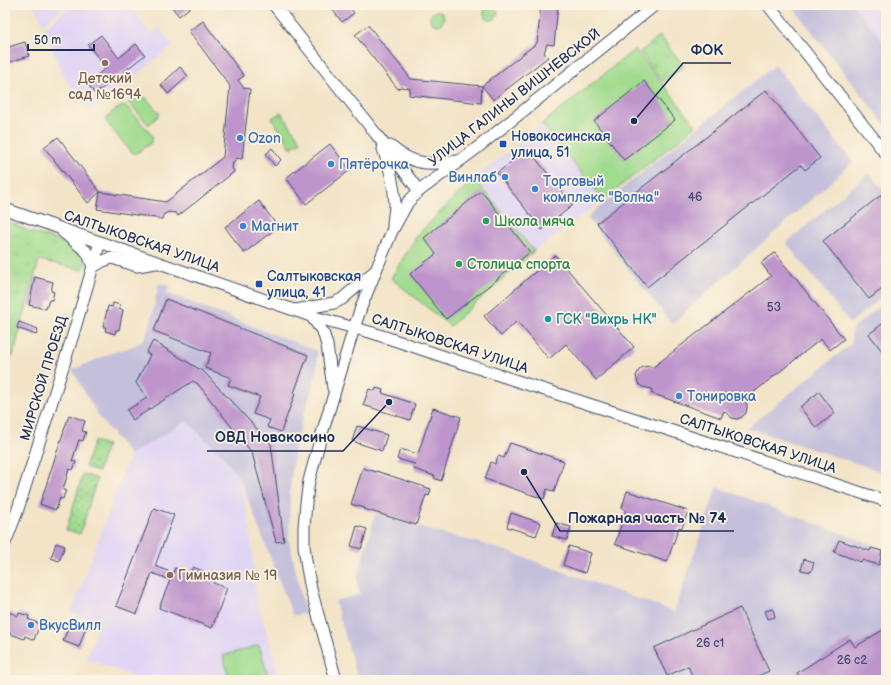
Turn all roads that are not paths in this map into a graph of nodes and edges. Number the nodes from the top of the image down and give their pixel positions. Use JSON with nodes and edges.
{"nodes":[{"id":1,"x":274,"y":5,"type":"edge"},
{"id":2,"x":655,"y":5,"type":"edge"},
{"id":3,"x":768,"y":5,"type":"edge"},
{"id":4,"x":376,"y":134,"type":"junction"},
{"id":5,"x":886,"y":154,"type":"edge"},
{"id":6,"x":459,"y":161,"type":"junction"},
{"id":7,"x":419,"y":191,"type":"junction"},
{"id":8,"x":5,"y":209,"type":"edge"},
{"id":9,"x":56,"y":227,"type":"junction"},
{"id":10,"x":392,"y":231,"type":"junction"},
{"id":11,"x":100,"y":242,"type":"junction"},
{"id":12,"x":158,"y":262,"type":"junction"},
{"id":13,"x":93,"y":267,"type":"junction"},
{"id":14,"x":377,"y":270,"type":"junction"},
{"id":15,"x":294,"y":310,"type":"junction"},
{"id":16,"x":311,"y":316,"type":"junction"},
{"id":17,"x":354,"y":328,"type":"junction"},
{"id":18,"x":334,"y":393,"type":"junction"},
{"id":19,"x":886,"y":501,"type":"edge"},
{"id":20,"x":5,"y":543,"type":"edge"},
{"id":21,"x":336,"y":680,"type":"edge"}],
"edges":[{"from":1,"to":4,"type":"street"},
{"from":2,"to":6,"type":"street","name":"УЛИЦА ГАЛИНЫ ВИШНЕВСКОЙ"},
{"from":3,"to":5,"type":"street"},
{"from":4,"to":6,"type":"street"},
{"from":4,"to":7,"type":"street"},
{"from":4,"to":10,"type":"street"},
{"from":6,"to":7,"type":"street","name":"УЛИЦА ГАЛИНЫ ВИШНЕВСКОЙ"},
{"from":7,"to":10,"type":"street","name":"УЛИЦА ГАЛИНЫ ВИШНЕВСКОЙ"},
{"from":8,"to":9,"type":"street","name":"САЛТЫКОВСКАЯ УЛИЦА"},
{"from":9,"to":11,"type":"street","name":"САЛТЫКОВСКАЯ УЛИЦА"},
{"from":9,"to":13,"type":"street"},
{"from":10,"to":14,"type":"street","name":"УЛИЦА ГАЛИНЫ ВИШНЕВСКОЙ"},
{"from":11,"to":12,"type":"street","name":"САЛТЫКОВСКАЯ УЛИЦА"},
{"from":11,"to":13,"type":"street","name":"МИРСКОЙ ПРОЕЗД"},
{"from":12,"to":13,"type":"street"},
{"from":12,"to":15,"type":"street","name":"САЛТЫКОВСКАЯ УЛИЦА"},
{"from":13,"to":20,"type":"street","name":"МИРСКОЙ ПРОЕЗД"},
{"from":14,"to":15,"type":"street"},
{"from":14,"to":17,"type":"street","name":"УЛИЦА ГАЛИНЫ ВИШНЕВСКОЙ"},
{"from":15,"to":16,"type":"street","name":"САЛТЫКОВСКАЯ УЛИЦА"},
{"from":16,"to":17,"type":"street","name":"САЛТЫКОВСКАЯ УЛИЦА"},
{"from":16,"to":18,"type":"street"},
{"from":17,"to":18,"type":"street","name":"УЛИЦА ГАЛИНЫ ВИШНЕВСКОЙ"},
{"from":17,"to":19,"type":"street","name":"САЛТЫКОВСКАЯ УЛИЦА"},
{"from":18,"to":21,"type":"street","name":"УЛИЦА ГАЛИНЫ ВИШНЕВСКОЙ"}]}
